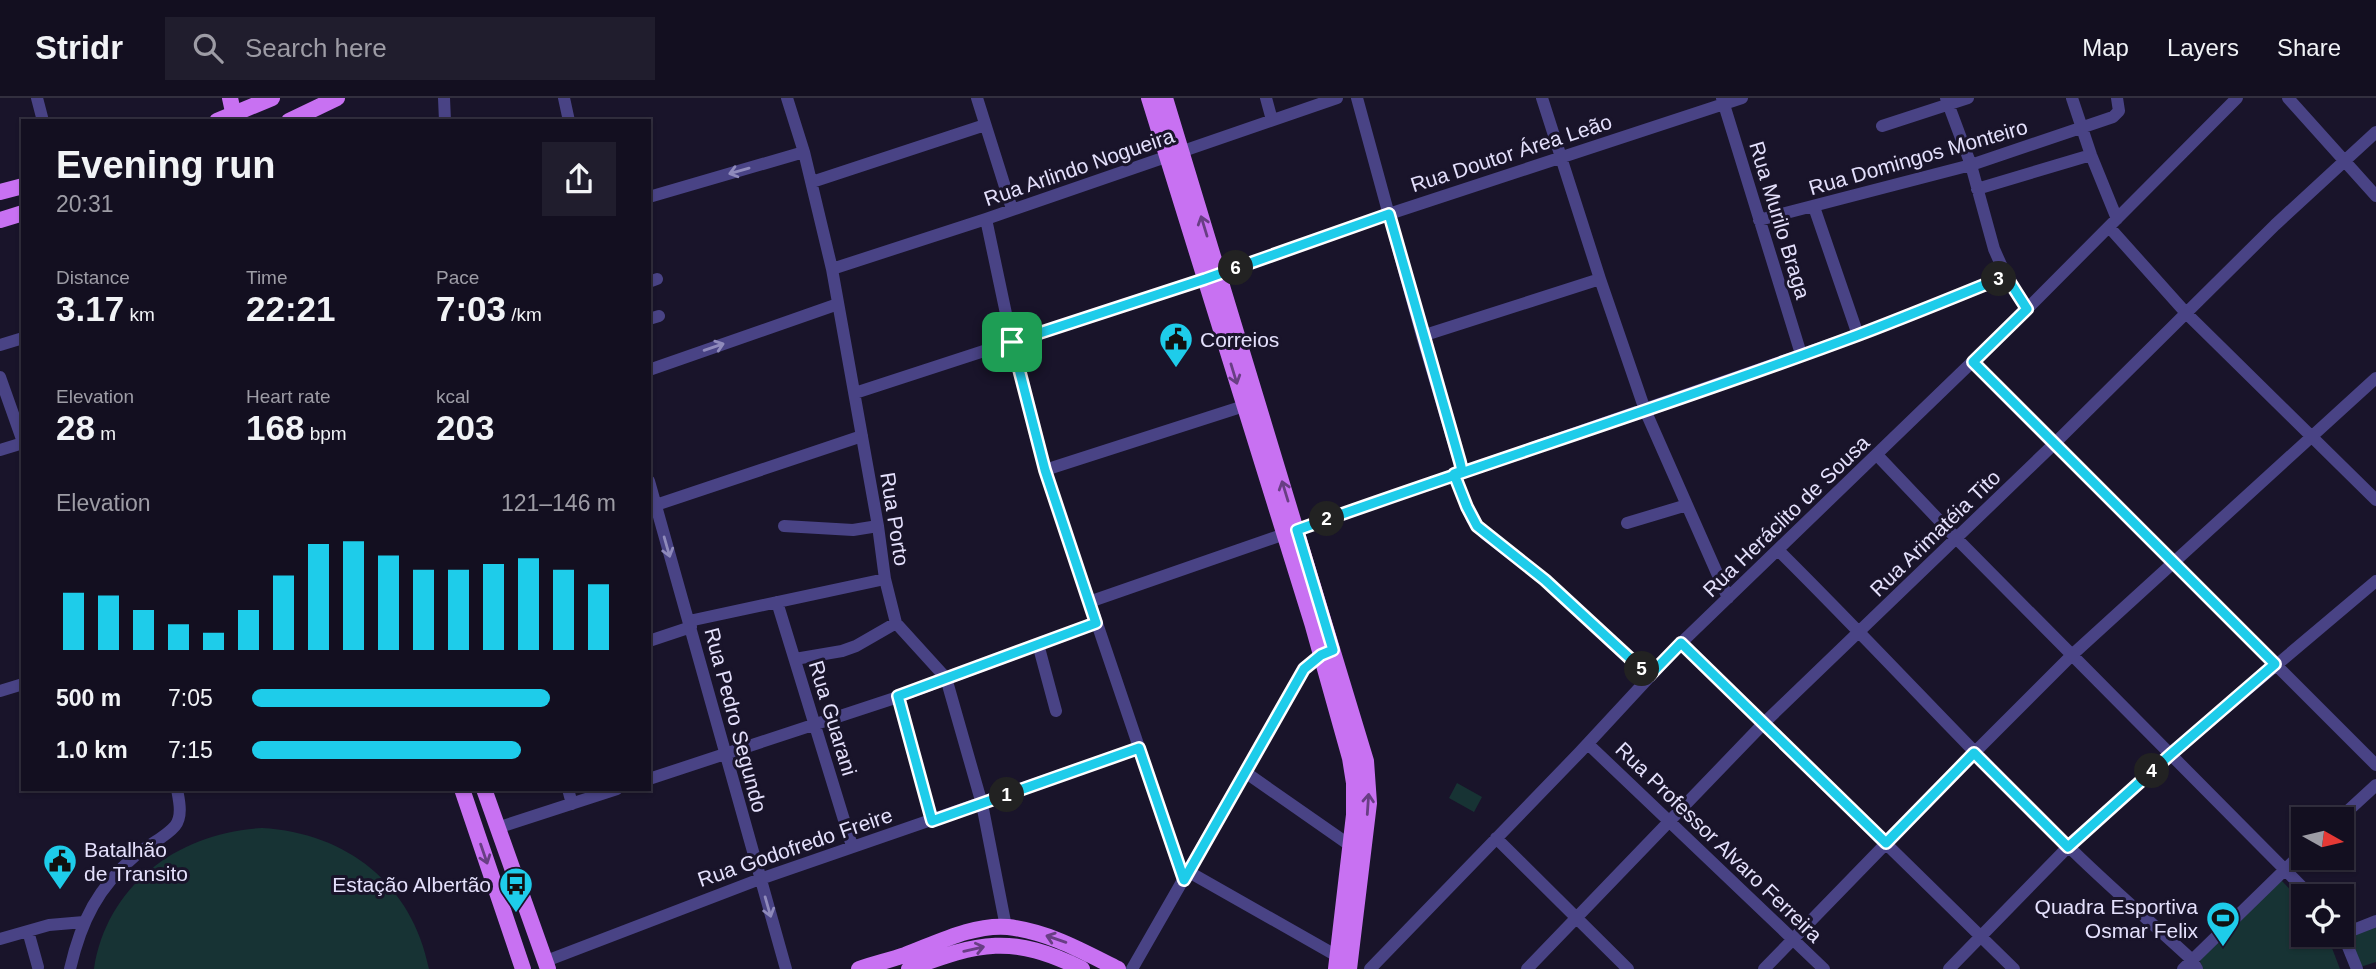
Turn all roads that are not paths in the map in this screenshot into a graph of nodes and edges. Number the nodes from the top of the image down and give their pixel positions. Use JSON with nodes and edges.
{"nodes":[{"id":1,"x":37,"y":98,"type":"edge"},
{"id":2,"x":230,"y":98,"type":"edge"},
{"id":3,"x":272,"y":98,"type":"edge"},
{"id":4,"x":337,"y":98,"type":"edge"},
{"id":5,"x":444,"y":98,"type":"edge"},
{"id":6,"x":565,"y":98,"type":"edge"},
{"id":7,"x":787,"y":98,"type":"edge"},
{"id":8,"x":976,"y":98,"type":"edge"},
{"id":9,"x":1149,"y":98,"type":"edge"},
{"id":10,"x":1165,"y":98,"type":"edge"},
{"id":11,"x":1266,"y":98,"type":"edge"},
{"id":12,"x":1337,"y":98,"type":"edge"},
{"id":13,"x":1357,"y":98,"type":"edge"},
{"id":14,"x":1542,"y":98,"type":"edge"},
{"id":15,"x":1742,"y":98,"type":"edge"},
{"id":16,"x":1968,"y":98,"type":"edge"},
{"id":17,"x":2072,"y":98,"type":"edge"},
{"id":18,"x":2237,"y":98,"type":"edge"},
{"id":19,"x":2288,"y":98,"type":"edge"},
{"id":20,"x":1723,"y":101,"type":"edge"},
{"id":21,"x":1947,"y":101,"type":"edge"},
{"id":22,"x":2118,"y":102,"type":"edge"},
{"id":23,"x":255,"y":108,"type":"edge"},
{"id":24,"x":235,"y":118,"type":"edge"},
{"id":25,"x":42,"y":119,"type":"edge"},
{"id":26,"x":293,"y":119,"type":"edge"},
{"id":27,"x":445,"y":119,"type":"edge"},
{"id":28,"x":569,"y":119,"type":"edge"},
{"id":29,"x":1272,"y":120,"type":"junction"},
{"id":30,"x":985,"y":125,"type":"junction"},
{"id":31,"x":1882,"y":126,"type":"dead end"},
{"id":32,"x":2081,"y":128,"type":"junction"},
{"id":33,"x":2376,"y":132,"type":"edge"},
{"id":34,"x":804,"y":152,"type":"junction"},
{"id":35,"x":1174,"y":154,"type":"junction"},
{"id":36,"x":2091,"y":155,"type":"junction"},
{"id":37,"x":1561,"y":157,"type":"junction"},
{"id":38,"x":2345,"y":160,"type":"junction"},
{"id":39,"x":1971,"y":165,"type":"junction"},
{"id":40,"x":812,"y":182,"type":"junction"},
{"id":41,"x":21,"y":187,"type":"edge"},
{"id":42,"x":1978,"y":189,"type":"junction"},
{"id":43,"x":0,"y":192,"type":"edge"},
{"id":44,"x":651,"y":196,"type":"edge"},
{"id":45,"x":2376,"y":196,"type":"edge"},
{"id":46,"x":1814,"y":207,"type":"junction"},
{"id":47,"x":1012,"y":209,"type":"junction"},
{"id":48,"x":21,"y":214,"type":"edge"},
{"id":49,"x":1389,"y":214,"type":"junction"},
{"id":50,"x":986,"y":219,"type":"junction"},
{"id":51,"x":0,"y":220,"type":"edge"},
{"id":52,"x":1759,"y":220,"type":"junction"},
{"id":53,"x":2113,"y":223,"type":"junction"},
{"id":54,"x":832,"y":269,"type":"junction"},
{"id":55,"x":2006,"y":276,"type":"junction"},
{"id":56,"x":1211,"y":277,"type":"junction"},
{"id":57,"x":1600,"y":279,"type":"junction"},
{"id":58,"x":838,"y":304,"type":"junction"},
{"id":59,"x":2027,"y":309,"type":"junction"},
{"id":60,"x":2186,"y":313,"type":"junction"},
{"id":61,"x":1858,"y":335,"type":"junction"},
{"id":62,"x":1422,"y":336,"type":"junction"},
{"id":63,"x":21,"y":339,"type":"edge"},
{"id":64,"x":1012,"y":342,"type":"junction"},
{"id":65,"x":0,"y":345,"type":"edge"},
{"id":66,"x":1801,"y":354,"type":"junction"},
{"id":67,"x":1973,"y":362,"type":"junction"},
{"id":68,"x":651,"y":369,"type":"edge"},
{"id":69,"x":0,"y":377,"type":"edge"},
{"id":70,"x":2376,"y":378,"type":"edge"},
{"id":71,"x":855,"y":393,"type":"junction"},
{"id":72,"x":1244,"y":406,"type":"junction"},
{"id":73,"x":1645,"y":410,"type":"junction"},
{"id":74,"x":21,"y":436,"type":"edge"},
{"id":75,"x":862,"y":436,"type":"junction"},
{"id":76,"x":2311,"y":437,"type":"junction"},
{"id":77,"x":21,"y":443,"type":"edge"},
{"id":78,"x":2054,"y":444,"type":"junction"},
{"id":79,"x":0,"y":450,"type":"edge"},
{"id":80,"x":1877,"y":455,"type":"junction"},
{"id":81,"x":1045,"y":470,"type":"junction"},
{"id":82,"x":1458,"y":472,"type":"junction"},
{"id":83,"x":2376,"y":499,"type":"edge"},
{"id":84,"x":1687,"y":505,"type":"junction"},
{"id":85,"x":652,"y":506,"type":"edge"},
{"id":86,"x":1627,"y":523,"type":"dead end"},
{"id":87,"x":784,"y":526,"type":"dead end"},
{"id":88,"x":878,"y":526,"type":"junction"},
{"id":89,"x":1290,"y":533,"type":"junction"},
{"id":90,"x":1956,"y":538,"type":"junction"},
{"id":91,"x":1778,"y":550,"type":"junction"},
{"id":92,"x":2174,"y":561,"type":"junction"},
{"id":93,"x":885,"y":579,"type":"junction"},
{"id":94,"x":2376,"y":581,"type":"edge"},
{"id":95,"x":1728,"y":598,"type":"junction"},
{"id":96,"x":777,"y":602,"type":"junction"},
{"id":97,"x":1089,"y":603,"type":"junction"},
{"id":98,"x":896,"y":623,"type":"junction"},
{"id":99,"x":1096,"y":623,"type":"junction"},
{"id":100,"x":690,"y":624,"type":"junction"},
{"id":101,"x":1861,"y":632,"type":"junction"},
{"id":102,"x":651,"y":639,"type":"edge"},
{"id":103,"x":1681,"y":643,"type":"junction"},
{"id":104,"x":1038,"y":645,"type":"junction"},
{"id":105,"x":1327,"y":652,"type":"junction"},
{"id":106,"x":2073,"y":655,"type":"junction"},
{"id":107,"x":794,"y":659,"type":"junction"},
{"id":108,"x":2275,"y":664,"type":"junction"},
{"id":109,"x":1649,"y":676,"type":"junction"},
{"id":110,"x":946,"y":678,"type":"junction"},
{"id":111,"x":21,"y":685,"type":"edge"},
{"id":112,"x":0,"y":691,"type":"edge"},
{"id":113,"x":898,"y":696,"type":"junction"},
{"id":114,"x":1056,"y":711,"type":"dead end"},
{"id":115,"x":814,"y":723,"type":"junction"},
{"id":116,"x":1764,"y":723,"type":"junction"},
{"id":117,"x":1588,"y":744,"type":"junction"},
{"id":118,"x":1139,"y":748,"type":"junction"},
{"id":119,"x":724,"y":753,"type":"junction"},
{"id":120,"x":1974,"y":753,"type":"junction"},
{"id":121,"x":2171,"y":754,"type":"junction"},
{"id":122,"x":2376,"y":765,"type":"edge"},
{"id":123,"x":1245,"y":772,"type":"junction"},
{"id":124,"x":651,"y":778,"type":"edge"},
{"id":125,"x":2376,"y":785,"type":"edge"},
{"id":126,"x":177,"y":791,"type":"edge"},
{"id":127,"x":463,"y":791,"type":"edge"},
{"id":128,"x":485,"y":791,"type":"edge"},
{"id":129,"x":569,"y":791,"type":"edge"},
{"id":130,"x":611,"y":791,"type":"edge"},
{"id":131,"x":572,"y":803,"type":"junction"},
{"id":132,"x":982,"y":804,"type":"junction"},
{"id":133,"x":2352,"y":807,"type":"edge"},
{"id":134,"x":932,"y":821,"type":"junction"},
{"id":135,"x":1669,"y":822,"type":"junction"},
{"id":136,"x":497,"y":828,"type":"junction"},
{"id":137,"x":1496,"y":838,"type":"junction"},
{"id":138,"x":1886,"y":843,"type":"junction"},
{"id":139,"x":852,"y":846,"type":"junction"},
{"id":140,"x":1351,"y":846,"type":"junction"},
{"id":141,"x":2068,"y":847,"type":"junction"},
{"id":142,"x":2291,"y":863,"type":"edge"},
{"id":143,"x":2285,"y":869,"type":"junction"},
{"id":144,"x":1187,"y":876,"type":"junction"},
{"id":145,"x":760,"y":879,"type":"junction"},
{"id":146,"x":2299,"y":884,"type":"edge"},
{"id":147,"x":1576,"y":918,"type":"junction"},
{"id":148,"x":83,"y":922,"type":"junction"},
{"id":149,"x":2376,"y":922,"type":"edge"},
{"id":150,"x":1006,"y":927,"type":"junction"},
{"id":151,"x":2354,"y":929,"type":"edge"},
{"id":152,"x":28,"y":931,"type":"junction"},
{"id":153,"x":1981,"y":937,"type":"junction"},
{"id":154,"x":0,"y":939,"type":"edge"},
{"id":155,"x":1793,"y":939,"type":"junction"},
{"id":156,"x":2348,"y":947,"type":"edge"},
{"id":157,"x":1337,"y":962,"type":"edge"},
{"id":158,"x":907,"y":964,"type":"edge"},
{"id":159,"x":547,"y":965,"type":"edge"},
{"id":160,"x":2191,"y":966,"type":"edge"},
{"id":161,"x":38,"y":967,"type":"dead end"},
{"id":162,"x":70,"y":969,"type":"edge"},
{"id":163,"x":523,"y":969,"type":"edge"},
{"id":164,"x":786,"y":969,"type":"edge"},
{"id":165,"x":859,"y":969,"type":"edge"},
{"id":166,"x":1082,"y":969,"type":"edge"},
{"id":167,"x":1118,"y":969,"type":"edge"},
{"id":168,"x":1132,"y":969,"type":"edge"},
{"id":169,"x":1349,"y":969,"type":"edge"},
{"id":170,"x":1370,"y":969,"type":"edge"},
{"id":171,"x":1527,"y":969,"type":"edge"},
{"id":172,"x":1628,"y":969,"type":"edge"},
{"id":173,"x":1764,"y":969,"type":"edge"},
{"id":174,"x":1824,"y":969,"type":"edge"},
{"id":175,"x":1949,"y":969,"type":"edge"},
{"id":176,"x":2014,"y":969,"type":"edge"},
{"id":177,"x":2357,"y":969,"type":"edge"}],
"edges":[{"from":1,"to":25,"type":"street"},
{"from":2,"to":24,"type":"main road"},
{"from":3,"to":23,"type":"main road"},
{"from":4,"to":26,"type":"main road"},
{"from":5,"to":27,"type":"street"},
{"from":6,"to":28,"type":"street"},
{"from":7,"to":34,"type":"street","name":"Rua Porto"},
{"from":8,"to":30,"type":"street"},
{"from":9,"to":35,"type":"main road"},
{"from":10,"to":35,"type":"main road"},
{"from":11,"to":29,"type":"street"},
{"from":12,"to":29,"type":"street","name":"Rua Arlindo Nogueira"},
{"from":13,"to":49,"type":"street"},
{"from":14,"to":37,"type":"street"},
{"from":15,"to":20,"type":"street","name":"Rua Doutor Área Leão"},
{"from":16,"to":21,"type":"street"},
{"from":17,"to":32,"type":"street"},
{"from":18,"to":53,"type":"street","name":"Rua Heráclito de Sousa"},
{"from":19,"to":38,"type":"street"},
{"from":20,"to":37,"type":"street","name":"Rua Doutor Área Leão"},
{"from":20,"to":52,"type":"street","name":"Rua Murilo Braga"},
{"from":21,"to":31,"type":"street"},
{"from":21,"to":39,"type":"street"},
{"from":22,"to":32,"type":"street","name":"Rua Domingos Monteiro"},
{"from":23,"to":24,"type":"main road"},
{"from":29,"to":35,"type":"street","name":"Rua Arlindo Nogueira"},
{"from":30,"to":40,"type":"street"},
{"from":30,"to":47,"type":"street"},
{"from":32,"to":36,"type":"street"},
{"from":32,"to":39,"type":"street","name":"Rua Domingos Monteiro"},
{"from":33,"to":38,"type":"street","name":"Rua Arimatéia Tito"},
{"from":34,"to":40,"type":"street","name":"Rua Porto"},
{"from":34,"to":44,"type":"street","one_way":true},
{"from":35,"to":47,"type":"street","name":"Rua Arlindo Nogueira"},
{"from":35,"to":56,"type":"main road"},
{"from":36,"to":42,"type":"street"},
{"from":36,"to":53,"type":"street"},
{"from":37,"to":49,"type":"street","name":"Rua Doutor Área Leão"},
{"from":37,"to":57,"type":"street"},
{"from":38,"to":45,"type":"street"},
{"from":38,"to":60,"type":"street","name":"Rua Arimatéia Tito"},
{"from":39,"to":42,"type":"street"},
{"from":39,"to":46,"type":"street","name":"Rua Domingos Monteiro"},
{"from":40,"to":54,"type":"street","name":"Rua Porto"},
{"from":41,"to":43,"type":"main road"},
{"from":42,"to":55,"type":"street"},
{"from":46,"to":52,"type":"street","name":"Rua Domingos Monteiro"},
{"from":46,"to":61,"type":"street"},
{"from":47,"to":50,"type":"street","name":"Rua Arlindo Nogueira"},
{"from":48,"to":51,"type":"main road"},
{"from":49,"to":56,"type":"street","name":"Rua Doutor Área Leão"},
{"from":49,"to":62,"type":"street"},
{"from":50,"to":54,"type":"street","name":"Rua Arlindo Nogueira"},
{"from":50,"to":64,"type":"street"},
{"from":52,"to":66,"type":"street","name":"Rua Murilo Braga"},
{"from":53,"to":59,"type":"street","name":"Rua Heráclito de Sousa"},
{"from":53,"to":60,"type":"street"},
{"from":54,"to":58,"type":"street","name":"Rua Porto"},
{"from":55,"to":59,"type":"street"},
{"from":55,"to":61,"type":"street"},
{"from":56,"to":64,"type":"street","name":"Rua Doutor Área Leão"},
{"from":56,"to":72,"type":"main road","one_way":true},
{"from":89,"to":56,"type":"main road","one_way":true},
{"from":57,"to":62,"type":"street"},
{"from":57,"to":73,"type":"street"},
{"from":68,"to":58,"type":"street","one_way":true},
{"from":58,"to":71,"type":"street","name":"Rua Porto"},
{"from":59,"to":67,"type":"street","name":"Rua Heráclito de Sousa"},
{"from":60,"to":76,"type":"street"},
{"from":60,"to":78,"type":"street","name":"Rua Arimatéia Tito"},
{"from":61,"to":66,"type":"street"},
{"from":62,"to":82,"type":"street"},
{"from":63,"to":65,"type":"street"},
{"from":64,"to":71,"type":"street","name":"Rua Doutor Área Leão"},
{"from":64,"to":81,"type":"street"},
{"from":66,"to":73,"type":"street"},
{"from":67,"to":78,"type":"street"},
{"from":67,"to":80,"type":"street","name":"Rua Heráclito de Sousa"},
{"from":69,"to":74,"type":"street"},
{"from":70,"to":76,"type":"street"},
{"from":71,"to":75,"type":"street","name":"Rua Porto"},
{"from":72,"to":81,"type":"street"},
{"from":72,"to":89,"type":"main road"},
{"from":73,"to":82,"type":"street"},
{"from":73,"to":84,"type":"street"},
{"from":75,"to":85,"type":"street"},
{"from":75,"to":88,"type":"street","name":"Rua Porto"},
{"from":76,"to":83,"type":"street"},
{"from":76,"to":92,"type":"street"},
{"from":77,"to":79,"type":"street"},
{"from":78,"to":90,"type":"street","name":"Rua Arimatéia Tito"},
{"from":78,"to":92,"type":"street"},
{"from":80,"to":90,"type":"street"},
{"from":80,"to":91,"type":"street","name":"Rua Heráclito de Sousa"},
{"from":81,"to":97,"type":"street"},
{"from":82,"to":89,"type":"street"},
{"from":82,"to":109,"type":"street"},
{"from":84,"to":86,"type":"street"},
{"from":84,"to":95,"type":"street"},
{"from":85,"to":100,"type":"street","name":"Rua Pedro Segundo","one_way":true},
{"from":87,"to":88,"type":"street"},
{"from":88,"to":93,"type":"street","name":"Rua Porto"},
{"from":89,"to":97,"type":"street"},
{"from":89,"to":105,"type":"main road"},
{"from":90,"to":101,"type":"street","name":"Rua Arimatéia Tito"},
{"from":90,"to":106,"type":"street"},
{"from":91,"to":95,"type":"street","name":"Rua Heráclito de Sousa"},
{"from":91,"to":101,"type":"street"},
{"from":92,"to":106,"type":"street"},
{"from":92,"to":108,"type":"street"},
{"from":93,"to":96,"type":"street"},
{"from":93,"to":98,"type":"street","name":"Rua Porto"},
{"from":94,"to":108,"type":"street"},
{"from":95,"to":103,"type":"street","name":"Rua Heráclito de Sousa"},
{"from":96,"to":100,"type":"street"},
{"from":96,"to":107,"type":"street","name":"Rua Guarani"},
{"from":97,"to":99,"type":"street"},
{"from":98,"to":107,"type":"street"},
{"from":98,"to":110,"type":"street","name":"Rua Porto"},
{"from":99,"to":104,"type":"street"},
{"from":99,"to":118,"type":"street"},
{"from":100,"to":102,"type":"street"},
{"from":100,"to":119,"type":"street","name":"Rua Pedro Segundo"},
{"from":101,"to":116,"type":"street","name":"Rua Arimatéia Tito"},
{"from":101,"to":120,"type":"street"},
{"from":103,"to":109,"type":"street","name":"Rua Heráclito de Sousa"},
{"from":103,"to":116,"type":"street"},
{"from":104,"to":110,"type":"street"},
{"from":104,"to":114,"type":"street"},
{"from":105,"to":123,"type":"street"},
{"from":105,"to":140,"type":"main road"},
{"from":169,"to":105,"type":"main road","one_way":true},
{"from":106,"to":120,"type":"street"},
{"from":106,"to":121,"type":"street"},
{"from":107,"to":115,"type":"street","name":"Rua Guarani"},
{"from":108,"to":121,"type":"street"},
{"from":108,"to":122,"type":"street"},
{"from":109,"to":117,"type":"street","name":"Rua Heráclito de Sousa"},
{"from":110,"to":113,"type":"street"},
{"from":110,"to":132,"type":"street","name":"Rua Porto"},
{"from":111,"to":112,"type":"street"},
{"from":113,"to":115,"type":"street"},
{"from":113,"to":134,"type":"street"},
{"from":115,"to":119,"type":"street"},
{"from":115,"to":139,"type":"street","name":"Rua Guarani"},
{"from":116,"to":135,"type":"street","name":"Rua Arimatéia Tito"},
{"from":116,"to":138,"type":"street"},
{"from":117,"to":135,"type":"street","name":"Rua Professor Alvaro Ferreira"},
{"from":117,"to":137,"type":"street","name":"Rua Heráclito de Sousa"},
{"from":118,"to":132,"type":"street","name":"Rua Godofredo Freire"},
{"from":118,"to":144,"type":"street"},
{"from":119,"to":124,"type":"street"},
{"from":119,"to":145,"type":"street","name":"Rua Pedro Segundo"},
{"from":120,"to":138,"type":"street"},
{"from":120,"to":141,"type":"street"},
{"from":121,"to":141,"type":"street"},
{"from":121,"to":143,"type":"street"},
{"from":123,"to":140,"type":"street"},
{"from":123,"to":144,"type":"street"},
{"from":125,"to":133,"type":"street"},
{"from":126,"to":148,"type":"street"},
{"from":127,"to":163,"type":"main road","one_way":true},
{"from":128,"to":136,"type":"main road"},
{"from":129,"to":131,"type":"street"},
{"from":130,"to":131,"type":"street"},
{"from":131,"to":136,"type":"street"},
{"from":132,"to":134,"type":"street","name":"Rua Godofredo Freire"},
{"from":132,"to":150,"type":"street","name":"Rua Porto"},
{"from":134,"to":139,"type":"street","name":"Rua Godofredo Freire"},
{"from":135,"to":147,"type":"street","name":"Rua Arimatéia Tito"},
{"from":135,"to":155,"type":"street","name":"Rua Professor Alvaro Ferreira"},
{"from":136,"to":159,"type":"main road"},
{"from":137,"to":147,"type":"street"},
{"from":137,"to":170,"type":"street","name":"Rua Heráclito de Sousa"},
{"from":138,"to":153,"type":"street"},
{"from":138,"to":155,"type":"street"},
{"from":139,"to":145,"type":"street","name":"Rua Godofredo Freire"},
{"from":140,"to":157,"type":"main road"},
{"from":141,"to":153,"type":"street"},
{"from":141,"to":160,"type":"street"},
{"from":142,"to":143,"type":"street"},
{"from":143,"to":146,"type":"street"},
{"from":143,"to":160,"type":"street"},
{"from":144,"to":157,"type":"street"},
{"from":144,"to":168,"type":"street"},
{"from":145,"to":159,"type":"street","name":"Rua Godofredo Freire"},
{"from":145,"to":164,"type":"street","name":"Rua Pedro Segundo","one_way":true},
{"from":147,"to":171,"type":"street","name":"Rua Arimatéia Tito"},
{"from":147,"to":172,"type":"street"},
{"from":148,"to":152,"type":"street"},
{"from":148,"to":162,"type":"street"},
{"from":149,"to":151,"type":"street"},
{"from":150,"to":158,"type":"main road"},
{"from":167,"to":150,"type":"main road","one_way":true},
{"from":152,"to":154,"type":"street"},
{"from":152,"to":161,"type":"street"},
{"from":153,"to":175,"type":"street"},
{"from":153,"to":176,"type":"street"},
{"from":155,"to":173,"type":"street"},
{"from":155,"to":174,"type":"street","name":"Rua Professor Alvaro Ferreira"},
{"from":156,"to":177,"type":"street"},
{"from":158,"to":165,"type":"main road"},
{"from":158,"to":166,"type":"main road","one_way":true}]}
